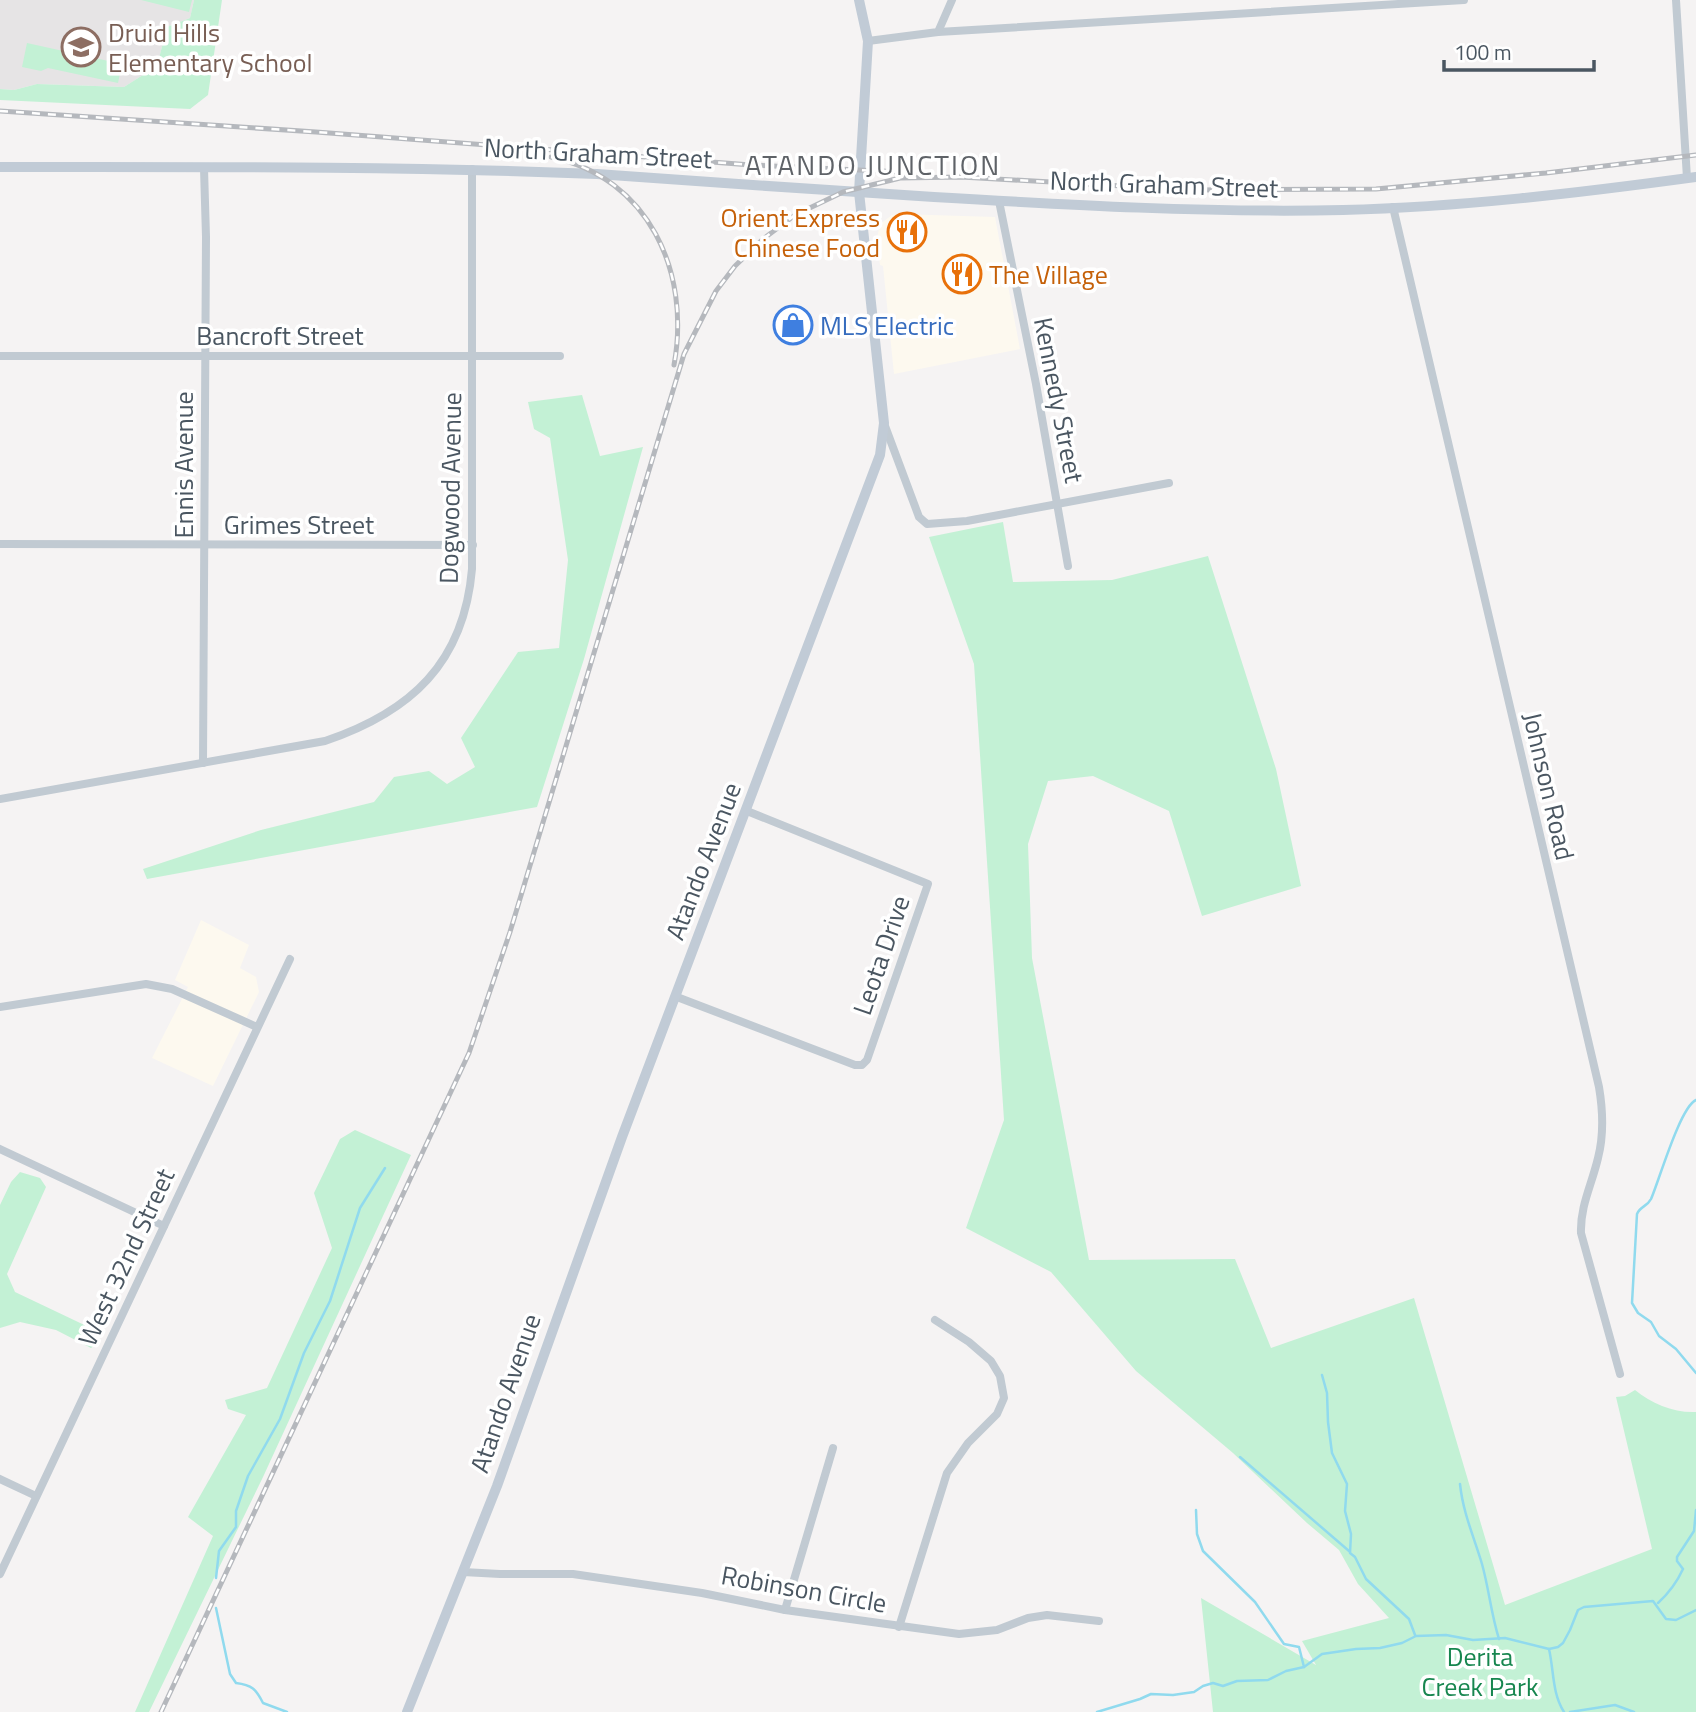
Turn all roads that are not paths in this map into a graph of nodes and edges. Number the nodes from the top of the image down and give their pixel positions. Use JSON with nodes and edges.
{"nodes":[{"id":1,"x":859,"y":0,"type":"edge"},
{"id":2,"x":952,"y":0,"type":"edge"},
{"id":3,"x":1464,"y":0,"type":"edge"},
{"id":4,"x":1676,"y":0,"type":"edge"},
{"id":5,"x":1317,"y":4,"type":"edge"},
{"id":6,"x":938,"y":32,"type":"junction"},
{"id":7,"x":868,"y":41,"type":"junction"},
{"id":8,"x":0,"y":167,"type":"edge"},
{"id":9,"x":204,"y":168,"type":"junction"},
{"id":10,"x":472,"y":169,"type":"junction"},
{"id":11,"x":1692,"y":178,"type":"edge"},
{"id":12,"x":859,"y":192,"type":"junction"},
{"id":13,"x":999,"y":201,"type":"junction"},
{"id":14,"x":1393,"y":207,"type":"junction"},
{"id":15,"x":472,"y":355,"type":"junction"},
{"id":16,"x":0,"y":356,"type":"edge"},
{"id":17,"x":205,"y":356,"type":"junction"},
{"id":18,"x":560,"y":356,"type":"dead end"},
{"id":19,"x":884,"y":423,"type":"junction"},
{"id":20,"x":1169,"y":483,"type":"dead end"},
{"id":21,"x":1057,"y":504,"type":"junction"},
{"id":22,"x":0,"y":544,"type":"edge"},
{"id":23,"x":203,"y":545,"type":"junction"},
{"id":24,"x":472,"y":545,"type":"junction"},
{"id":25,"x":1069,"y":566,"type":"dead end"},
{"id":26,"x":203,"y":763,"type":"junction"},
{"id":27,"x":0,"y":799,"type":"edge"},
{"id":28,"x":747,"y":811,"type":"junction"},
{"id":29,"x":290,"y":959,"type":"dead end"},
{"id":30,"x":677,"y":996,"type":"junction"},
{"id":31,"x":0,"y":1007,"type":"edge"},
{"id":32,"x":257,"y":1027,"type":"junction"},
{"id":33,"x":0,"y":1149,"type":"edge"},
{"id":34,"x":164,"y":1226,"type":"junction"},
{"id":35,"x":935,"y":1320,"type":"dead end"},
{"id":36,"x":1620,"y":1374,"type":"dead end"},
{"id":37,"x":833,"y":1448,"type":"dead end"},
{"id":38,"x":0,"y":1479,"type":"edge"},
{"id":39,"x":36,"y":1496,"type":"junction"},
{"id":40,"x":463,"y":1572,"type":"junction"},
{"id":41,"x":0,"y":1574,"type":"edge"},
{"id":42,"x":785,"y":1610,"type":"junction"},
{"id":43,"x":1099,"y":1621,"type":"dead end"},
{"id":44,"x":899,"y":1627,"type":"junction"},
{"id":45,"x":407,"y":1712,"type":"edge"}],
"edges":[{"from":1,"to":7,"type":"main road","name":"Atando Avenue"},
{"from":2,"to":6,"type":"street"},
{"from":3,"to":5,"type":"street"},
{"from":4,"to":11,"type":"street"},
{"from":5,"to":6,"type":"street"},
{"from":6,"to":7,"type":"street"},
{"from":7,"to":12,"type":"main road","name":"Atando Avenue"},
{"from":8,"to":9,"type":"main road","name":"North Graham Street"},
{"from":9,"to":10,"type":"main road","name":"North Graham Street"},
{"from":9,"to":17,"type":"street","name":"Ennis Avenue"},
{"from":10,"to":12,"type":"main road","name":"North Graham Street"},
{"from":10,"to":15,"type":"street","name":"Dogwood Avenue"},
{"from":11,"to":14,"type":"main road","name":"North Graham Street"},
{"from":12,"to":13,"type":"main road","name":"North Graham Street"},
{"from":12,"to":19,"type":"main road","name":"Atando Avenue"},
{"from":13,"to":14,"type":"main road","name":"North Graham Street"},
{"from":13,"to":21,"type":"street","name":"Kennedy Street"},
{"from":14,"to":36,"type":"street","name":"Johnson Road"},
{"from":15,"to":17,"type":"street","name":"Bancroft Street"},
{"from":15,"to":18,"type":"street","name":"Bancroft Street"},
{"from":15,"to":24,"type":"street","name":"Dogwood Avenue"},
{"from":16,"to":17,"type":"street","name":"Bancroft Street"},
{"from":17,"to":23,"type":"street","name":"Ennis Avenue"},
{"from":19,"to":21,"type":"street"},
{"from":19,"to":28,"type":"main road","name":"Atando Avenue"},
{"from":20,"to":21,"type":"street"},
{"from":21,"to":25,"type":"street","name":"Kennedy Street"},
{"from":22,"to":23,"type":"street","name":"Grimes Street"},
{"from":23,"to":24,"type":"street","name":"Grimes Street"},
{"from":23,"to":26,"type":"street","name":"Ennis Avenue"},
{"from":24,"to":26,"type":"street","name":"Dogwood Avenue"},
{"from":26,"to":27,"type":"street","name":"Dogwood Avenue"},
{"from":28,"to":30,"type":"main road","name":"Atando Avenue"},
{"from":28,"to":30,"type":"street","name":"Leota Drive"},
{"from":29,"to":32,"type":"street","name":"West 32nd Street"},
{"from":30,"to":40,"type":"main road","name":"Atando Avenue"},
{"from":31,"to":32,"type":"street"},
{"from":32,"to":34,"type":"street","name":"West 32nd Street"},
{"from":33,"to":34,"type":"street"},
{"from":34,"to":39,"type":"street","name":"West 32nd Street"},
{"from":35,"to":44,"type":"street","name":"Robinson Circle"},
{"from":37,"to":42,"type":"street"},
{"from":38,"to":39,"type":"street"},
{"from":39,"to":41,"type":"street","name":"West 32nd Street"},
{"from":40,"to":42,"type":"street","name":"Robinson Circle"},
{"from":40,"to":45,"type":"main road","name":"Atando Avenue"},
{"from":42,"to":44,"type":"street","name":"Robinson Circle"},
{"from":43,"to":44,"type":"street"}]}
